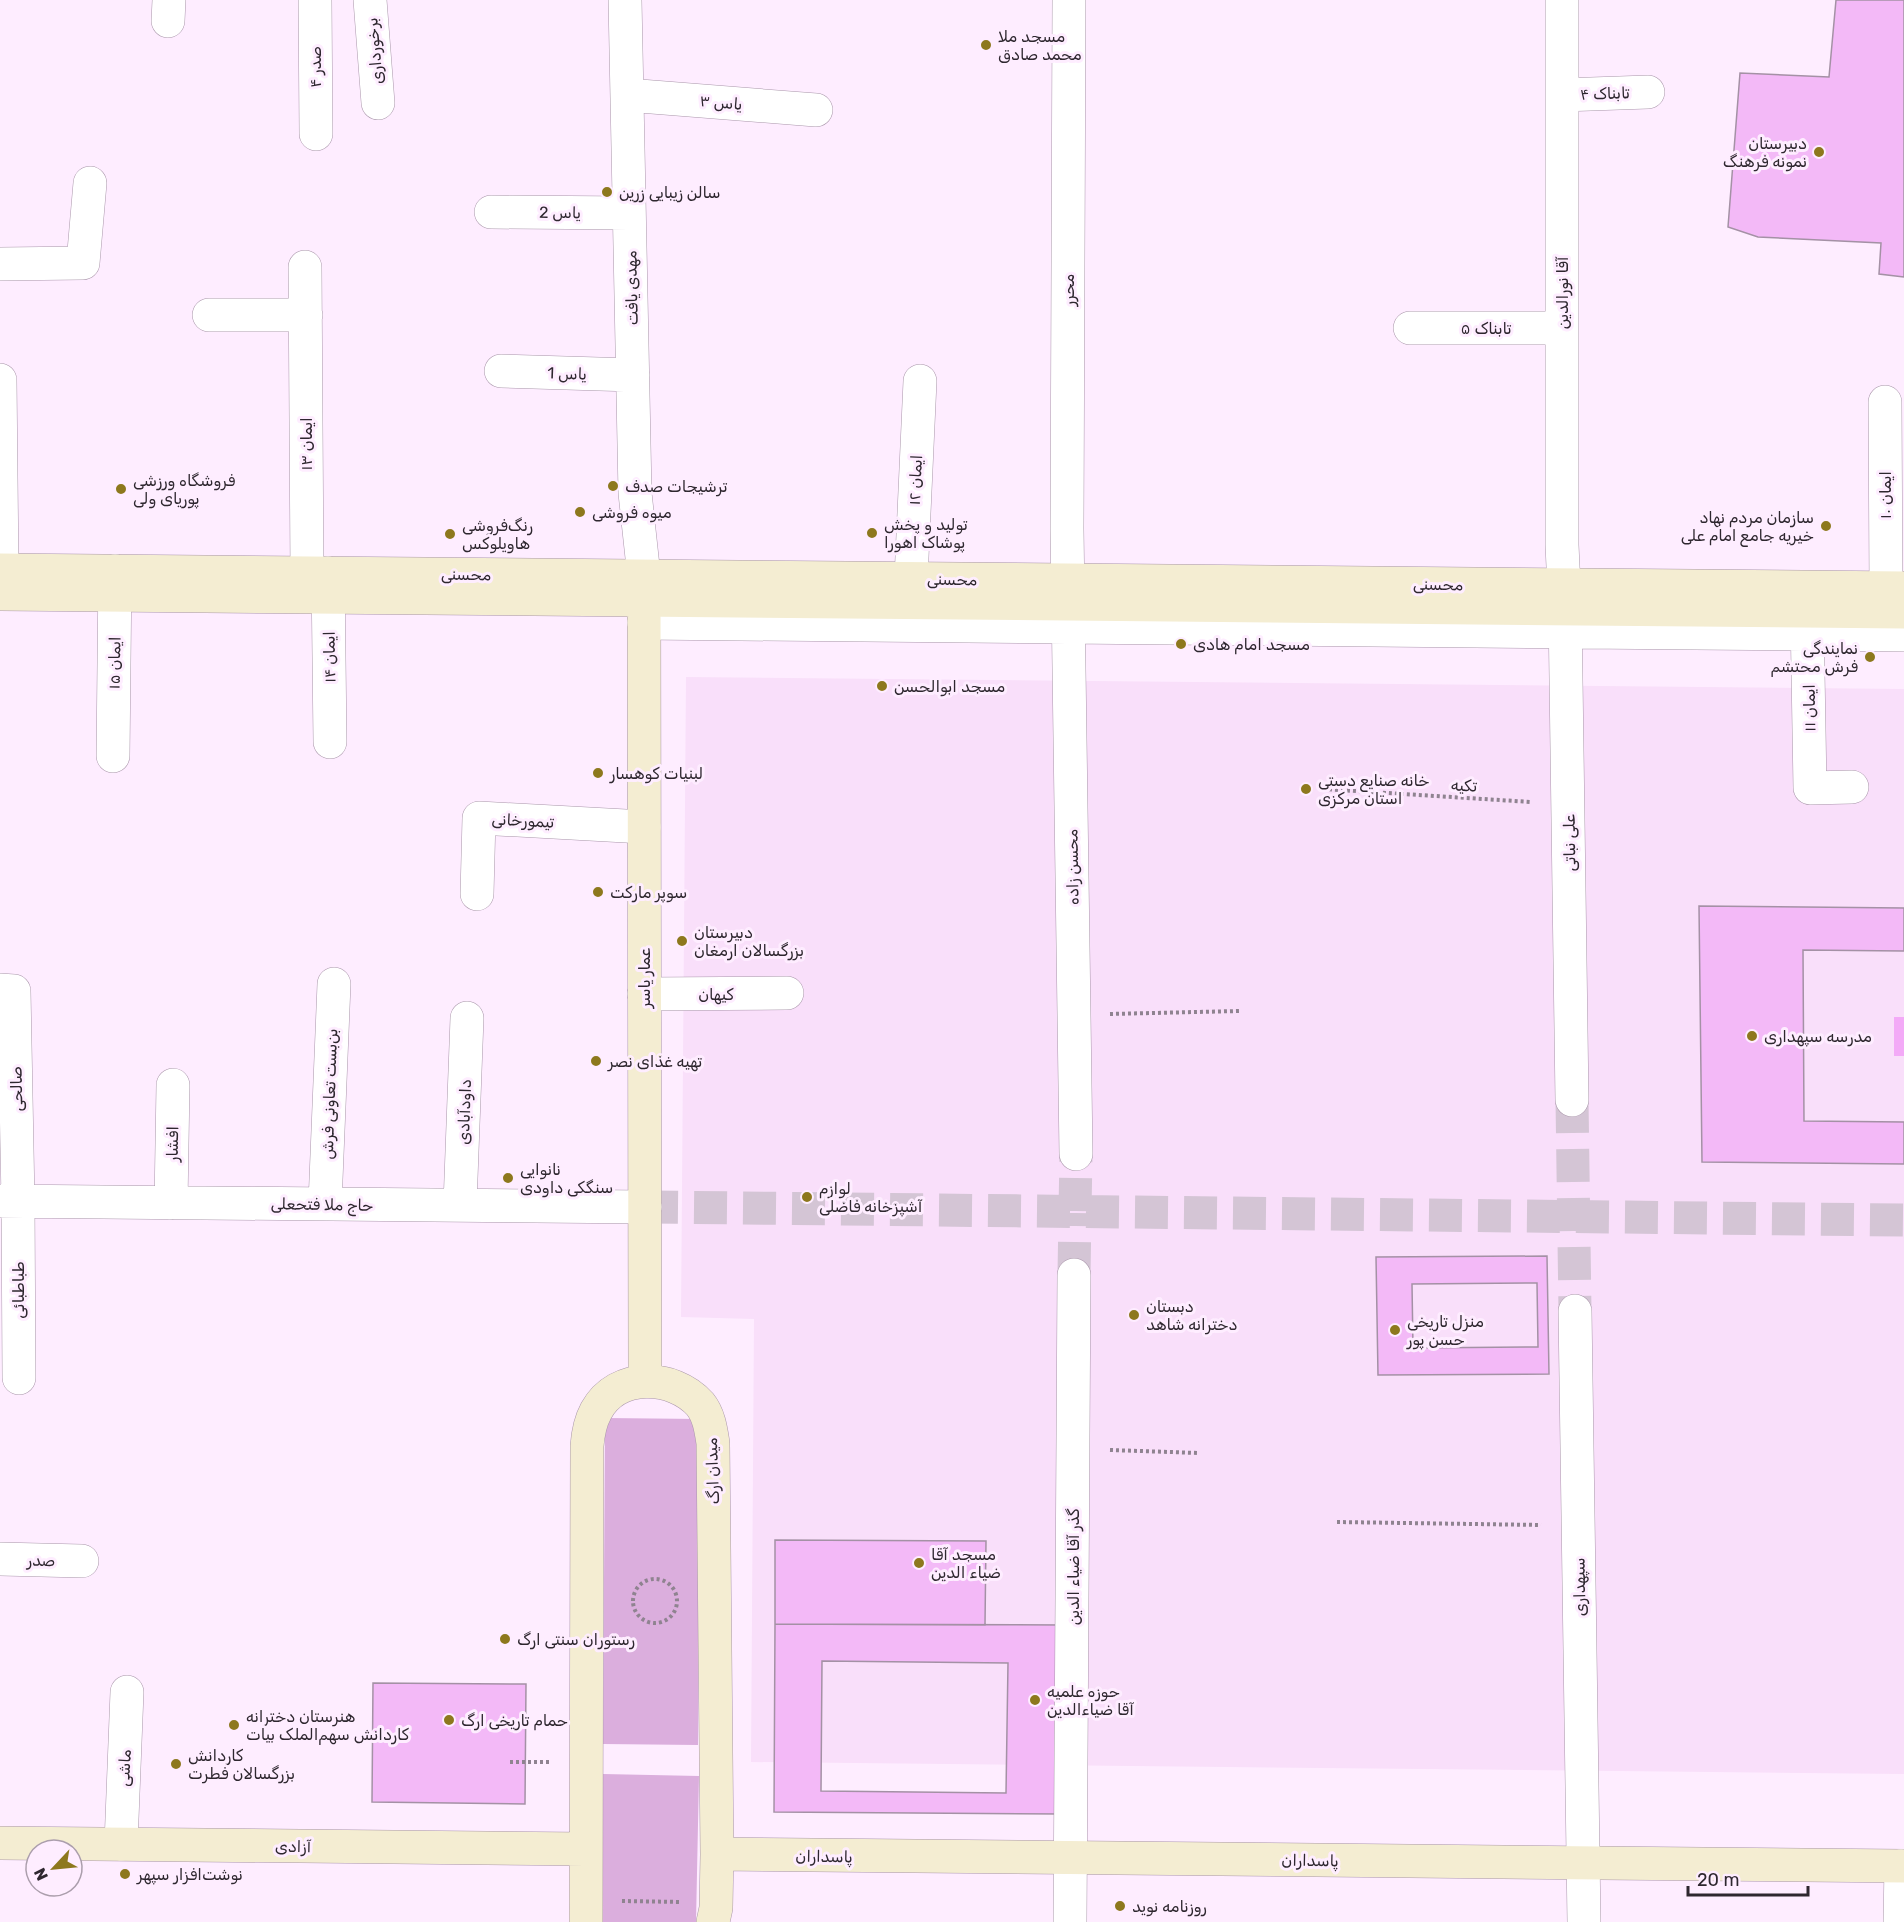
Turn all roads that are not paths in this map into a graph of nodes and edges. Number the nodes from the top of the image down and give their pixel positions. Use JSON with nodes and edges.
{"nodes":[{"id":1,"x":315,"y":0,"type":"edge"},
{"id":2,"x":370,"y":0,"type":"edge"},
{"id":3,"x":625,"y":0,"type":"edge"},
{"id":4,"x":1069,"y":0,"type":"edge"},
{"id":5,"x":1562,"y":0,"type":"edge"},
{"id":6,"x":1648,"y":92,"type":"dead end"},
{"id":7,"x":627,"y":95,"type":"junction"},
{"id":8,"x":1562,"y":95,"type":"junction"},
{"id":9,"x":378,"y":103,"type":"dead end"},
{"id":10,"x":816,"y":110,"type":"dead end"},
{"id":11,"x":316,"y":134,"type":"dead end"},
{"id":12,"x":90,"y":183,"type":"dead end"},
{"id":13,"x":491,"y":212,"type":"dead end"},
{"id":14,"x":629,"y":213,"type":"junction"},
{"id":15,"x":0,"y":264,"type":"edge"},
{"id":16,"x":305,"y":267,"type":"dead end"},
{"id":17,"x":209,"y":315,"type":"dead end"},
{"id":18,"x":306,"y":315,"type":"junction"},
{"id":19,"x":1410,"y":328,"type":"dead end"},
{"id":20,"x":1562,"y":328,"type":"junction"},
{"id":21,"x":501,"y":371,"type":"dead end"},
{"id":22,"x":633,"y":375,"type":"junction"},
{"id":23,"x":0,"y":380,"type":"edge"},
{"id":24,"x":920,"y":381,"type":"dead end"},
{"id":25,"x":1885,"y":402,"type":"dead end"},
{"id":26,"x":1,"y":578,"type":"edge"},
{"id":27,"x":911,"y":579,"type":"junction"},
{"id":28,"x":321,"y":581,"type":"junction"},
{"id":29,"x":115,"y":583,"type":"junction"},
{"id":30,"x":1898,"y":596,"type":"edge"},
{"id":31,"x":644,"y":599,"type":"junction"},
{"id":32,"x":1069,"y":604,"type":"junction"},
{"id":33,"x":1565,"y":609,"type":"junction"},
{"id":34,"x":1807,"y":611,"type":"junction"},
{"id":35,"x":1904,"y":635,"type":"edge"},
{"id":36,"x":330,"y":742,"type":"dead end"},
{"id":37,"x":113,"y":756,"type":"dead end"},
{"id":38,"x":1852,"y":787,"type":"dead end"},
{"id":39,"x":644,"y":827,"type":"junction"},
{"id":40,"x":477,"y":894,"type":"dead end"},
{"id":41,"x":334,"y":984,"type":"dead end"},
{"id":42,"x":0,"y":990,"type":"edge"},
{"id":43,"x":787,"y":993,"type":"dead end"},
{"id":44,"x":644,"y":994,"type":"junction"},
{"id":45,"x":467,"y":1018,"type":"dead end"},
{"id":46,"x":173,"y":1085,"type":"dead end"},
{"id":47,"x":1572,"y":1101,"type":"tunnel mouth"},
{"id":48,"x":1076,"y":1154,"type":"tunnel mouth"},
{"id":49,"x":9,"y":1201,"type":"edge"},
{"id":50,"x":171,"y":1203,"type":"junction"},
{"id":51,"x":325,"y":1204,"type":"junction"},
{"id":52,"x":460,"y":1205,"type":"junction"},
{"id":53,"x":645,"y":1207,"type":"junction"},
{"id":54,"x":1074,"y":1275,"type":"tunnel mouth"},
{"id":55,"x":1575,"y":1311,"type":"tunnel mouth"},
{"id":56,"x":19,"y":1378,"type":"dead end"},
{"id":57,"x":645,"y":1380,"type":"junction"},
{"id":58,"x":0,"y":1559,"type":"edge"},
{"id":59,"x":82,"y":1561,"type":"dead end"},
{"id":60,"x":127,"y":1692,"type":"dead end"},
{"id":61,"x":0,"y":1843,"type":"edge"},
{"id":62,"x":121,"y":1844,"type":"junction"},
{"id":63,"x":585,"y":1849,"type":"junction"},
{"id":64,"x":717,"y":1854,"type":"junction"},
{"id":65,"x":1071,"y":1858,"type":"junction"},
{"id":66,"x":1583,"y":1863,"type":"junction"},
{"id":67,"x":1902,"y":1866,"type":"edge"},
{"id":68,"x":714,"y":1912,"type":"edge"},
{"id":69,"x":586,"y":1915,"type":"edge"},
{"id":70,"x":1070,"y":1922,"type":"edge"},
{"id":71,"x":1584,"y":1922,"type":"edge"},
{"id":72,"x":1900,"y":1922,"type":"edge"}],
"edges":[{"from":1,"to":11,"type":"street","name":"صدر ۴"},
{"from":2,"to":9,"type":"street","name":"برخورداری"},
{"from":3,"to":7,"type":"street","name":"مهدی یافت"},
{"from":4,"to":32,"type":"street","name":"محرر"},
{"from":5,"to":8,"type":"street","name":"آقا نورالدین"},
{"from":6,"to":8,"type":"street","name":"تابناک ۴"},
{"from":7,"to":10,"type":"street","name":"یاس ۳"},
{"from":7,"to":14,"type":"street","name":"مهدی یافت"},
{"from":8,"to":20,"type":"street","name":"آقا نورالدین"},
{"from":12,"to":15,"type":"street"},
{"from":13,"to":14,"type":"street","name":"یاس 2"},
{"from":14,"to":22,"type":"street","name":"مهدی یافت"},
{"from":16,"to":18,"type":"street","name":"ایمان ۱۳"},
{"from":17,"to":18,"type":"street"},
{"from":18,"to":28,"type":"street","name":"ایمان ۱۳"},
{"from":19,"to":20,"type":"street","name":"تابناک ۵"},
{"from":20,"to":33,"type":"street","name":"آقا نورالدین"},
{"from":21,"to":22,"type":"street","name":"یاس 1"},
{"from":22,"to":31,"type":"street","name":"مهدی یافت"},
{"from":23,"to":26,"type":"street"},
{"from":24,"to":27,"type":"street","name":"ایمان ۱۲"},
{"from":25,"to":30,"type":"street","name":"ایمان ۱۰"},
{"from":26,"to":29,"type":"street","name":"محسنی"},
{"from":27,"to":31,"type":"street","name":"محسنی"},
{"from":27,"to":32,"type":"street","name":"محسنی"},
{"from":28,"to":29,"type":"street","name":"محسنی"},
{"from":28,"to":31,"type":"street","name":"محسنی"},
{"from":28,"to":36,"type":"street","name":"ایمان ۱۴"},
{"from":29,"to":37,"type":"street","name":"ایمان ۱۵"},
{"from":30,"to":34,"type":"street","name":"محسنی"},
{"from":31,"to":32,"type":"street"},
{"from":31,"to":39,"type":"street","name":"عمار یاسر"},
{"from":32,"to":33,"type":"street","name":"محسنی"},
{"from":32,"to":33,"type":"street"},
{"from":32,"to":48,"type":"street","name":"محسن زاده"},
{"from":33,"to":34,"type":"street","name":"محسنی"},
{"from":33,"to":34,"type":"street"},
{"from":33,"to":47,"type":"street","name":"علی نباتی"},
{"from":34,"to":35,"type":"street"},
{"from":34,"to":38,"type":"street","name":"ایمان ۱۱"},
{"from":39,"to":40,"type":"street","name":"تیمورخانی"},
{"from":39,"to":44,"type":"street","name":"عمار یاسر"},
{"from":41,"to":51,"type":"street","name":"بن‌بست تعاونی فرش"},
{"from":42,"to":49,"type":"street","name":"صالحی"},
{"from":43,"to":44,"type":"street","name":"کیهان"},
{"from":44,"to":53,"type":"street","name":"عمار یاسر"},
{"from":45,"to":52,"type":"street","name":"داودآبادی"},
{"from":46,"to":50,"type":"street","name":"افشار"},
{"from":49,"to":50,"type":"street","name":"حاج ملا فتحعلی"},
{"from":49,"to":56,"type":"street","name":"طباطبائی"},
{"from":50,"to":51,"type":"street","name":"حاج ملا فتحعلی"},
{"from":51,"to":52,"type":"street","name":"حاج ملا فتحعلی"},
{"from":52,"to":53,"type":"street","name":"حاج ملا فتحعلی"},
{"from":53,"to":57,"type":"street","name":"عمار یاسر"},
{"from":54,"to":65,"type":"street","name":"گذر آقا ضیاء الدین"},
{"from":55,"to":66,"type":"street","name":"سپهداری"},
{"from":57,"to":63,"type":"street"},
{"from":57,"to":64,"type":"street","name":"میدان ارگ"},
{"from":58,"to":59,"type":"street","name":"صدر"},
{"from":60,"to":62,"type":"street","name":"ماشی"},
{"from":61,"to":62,"type":"street","name":"آزادی"},
{"from":62,"to":63,"type":"street","name":"آزادی"},
{"from":63,"to":69,"type":"street"},
{"from":64,"to":65,"type":"street","name":"پاسداران"},
{"from":64,"to":68,"type":"street","name":"میدان ارگ"},
{"from":65,"to":66,"type":"street","name":"پاسداران"},
{"from":65,"to":70,"type":"street","name":"گذر آقا ضیاء الدین"},
{"from":66,"to":67,"type":"street","name":"پاسداران"},
{"from":66,"to":71,"type":"street","name":"سپهداری"},
{"from":67,"to":72,"type":"street"}]}
